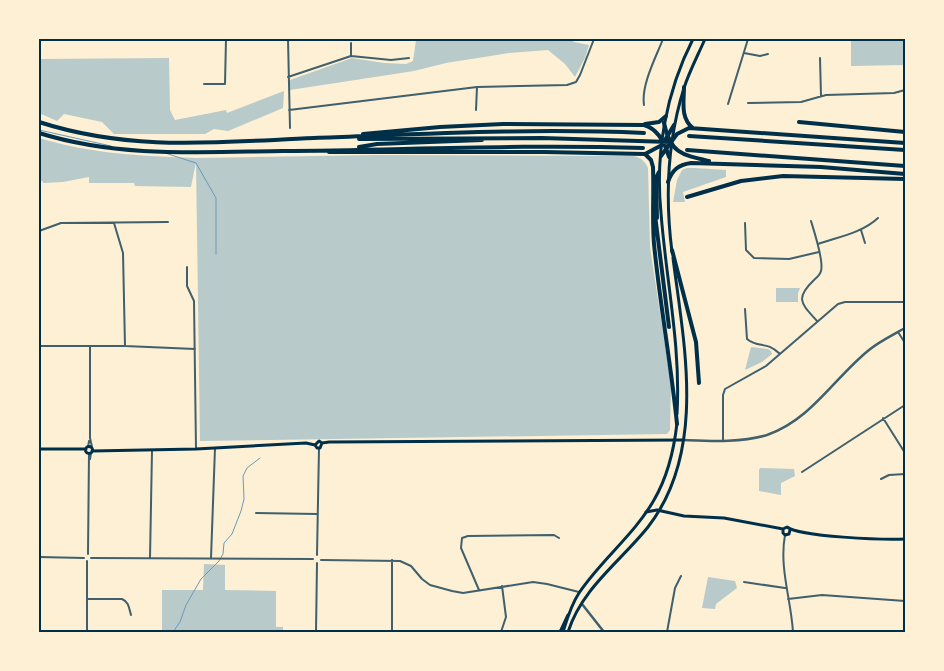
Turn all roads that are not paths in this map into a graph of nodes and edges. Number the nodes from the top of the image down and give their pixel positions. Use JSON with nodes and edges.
{"nodes":[{"id":1,"x":226,"y":39,"type":"edge"},
{"id":2,"x":288,"y":39,"type":"edge"},
{"id":3,"x":594,"y":39,"type":"edge"},
{"id":4,"x":663,"y":39,"type":"edge"},
{"id":5,"x":693,"y":39,"type":"edge"},
{"id":6,"x":705,"y":39,"type":"edge"},
{"id":7,"x":748,"y":39,"type":"edge"},
{"id":8,"x":351,"y":43,"type":"dead end"},
{"id":9,"x":744,"y":53,"type":"junction"},
{"id":10,"x":768,"y":54,"type":"dead end"},
{"id":11,"x":351,"y":56,"type":"junction"},
{"id":12,"x":409,"y":58,"type":"dead end"},
{"id":13,"x":820,"y":58,"type":"dead end"},
{"id":14,"x":288,"y":77,"type":"junction"},
{"id":15,"x":204,"y":84,"type":"dead end"},
{"id":16,"x":477,"y":87,"type":"junction"},
{"id":17,"x":684,"y":87,"type":"junction"},
{"id":18,"x":905,"y":90,"type":"edge"},
{"id":19,"x":821,"y":96,"type":"junction"},
{"id":20,"x":748,"y":103,"type":"dead end"},
{"id":21,"x":728,"y":104,"type":"dead end"},
{"id":22,"x":644,"y":105,"type":"dead end"},
{"id":23,"x":289,"y":110,"type":"junction"},
{"id":24,"x":476,"y":110,"type":"dead end"},
{"id":25,"x":666,"y":116,"type":"junction"},
{"id":26,"x":39,"y":122,"type":"edge"},
{"id":27,"x":799,"y":122,"type":"dead end"},
{"id":28,"x":664,"y":123,"type":"junction"},
{"id":29,"x":638,"y":126,"type":"junction"},
{"id":30,"x":674,"y":126,"type":"junction"},
{"id":31,"x":290,"y":128,"type":"dead end"},
{"id":32,"x":694,"y":128,"type":"junction"},
{"id":33,"x":905,"y":132,"type":"edge"},
{"id":34,"x":39,"y":133,"type":"edge"},
{"id":35,"x":644,"y":133,"type":"dead end"},
{"id":36,"x":668,"y":136,"type":"junction"},
{"id":37,"x":689,"y":136,"type":"dead end"},
{"id":38,"x":329,"y":138,"type":"junction"},
{"id":39,"x":502,"y":138,"type":"junction"},
{"id":40,"x":662,"y":142,"type":"junction"},
{"id":41,"x":670,"y":142,"type":"junction"},
{"id":42,"x":905,"y":143,"type":"edge"},
{"id":43,"x":642,"y":148,"type":"dead end"},
{"id":44,"x":666,"y":148,"type":"junction"},
{"id":45,"x":346,"y":150,"type":"junction"},
{"id":46,"x":688,"y":150,"type":"dead end"},
{"id":47,"x":905,"y":150,"type":"edge"},
{"id":48,"x":314,"y":151,"type":"junction"},
{"id":49,"x":645,"y":154,"type":"junction"},
{"id":50,"x":660,"y":156,"type":"junction"},
{"id":51,"x":670,"y":156,"type":"junction"},
{"id":52,"x":720,"y":164,"type":"junction"},
{"id":53,"x":905,"y":166,"type":"edge"},
{"id":54,"x":659,"y":172,"type":"junction"},
{"id":55,"x":905,"y":174,"type":"edge"},
{"id":56,"x":905,"y":179,"type":"edge"},
{"id":57,"x":668,"y":182,"type":"junction"},
{"id":58,"x":687,"y":197,"type":"dead end"},
{"id":59,"x":653,"y":206,"type":"junction"},
{"id":60,"x":878,"y":218,"type":"dead end"},
{"id":61,"x":811,"y":221,"type":"dead end"},
{"id":62,"x":168,"y":222,"type":"dead end"},
{"id":63,"x":114,"y":223,"type":"junction"},
{"id":64,"x":745,"y":223,"type":"dead end"},
{"id":65,"x":657,"y":226,"type":"junction"},
{"id":66,"x":860,"y":230,"type":"junction"},
{"id":67,"x":39,"y":231,"type":"edge"},
{"id":68,"x":865,"y":243,"type":"dead end"},
{"id":69,"x":818,"y":244,"type":"junction"},
{"id":70,"x":672,"y":250,"type":"junction"},
{"id":71,"x":819,"y":252,"type":"junction"},
{"id":72,"x":187,"y":267,"type":"dead end"},
{"id":73,"x":905,"y":302,"type":"edge"},
{"id":74,"x":745,"y":309,"type":"dead end"},
{"id":75,"x":818,"y":322,"type":"junction"},
{"id":76,"x":669,"y":326,"type":"dead end"},
{"id":77,"x":905,"y":328,"type":"edge"},
{"id":78,"x":898,"y":332,"type":"junction"},
{"id":79,"x":905,"y":343,"type":"edge"},
{"id":80,"x":39,"y":346,"type":"edge"},
{"id":81,"x":90,"y":346,"type":"junction"},
{"id":82,"x":125,"y":346,"type":"junction"},
{"id":83,"x":194,"y":349,"type":"junction"},
{"id":84,"x":780,"y":354,"type":"junction"},
{"id":85,"x":699,"y":383,"type":"dead end"},
{"id":86,"x":905,"y":405,"type":"edge"},
{"id":87,"x":883,"y":418,"type":"junction"},
{"id":88,"x":677,"y":424,"type":"junction"},
{"id":89,"x":675,"y":440,"type":"junction"},
{"id":90,"x":682,"y":440,"type":"junction"},
{"id":91,"x":723,"y":440,"type":"junction"},
{"id":92,"x":322,"y":443,"type":"junction"},
{"id":93,"x":315,"y":445,"type":"junction"},
{"id":94,"x":215,"y":448,"type":"junction"},
{"id":95,"x":319,"y":448,"type":"junction"},
{"id":96,"x":39,"y":449,"type":"edge"},
{"id":97,"x":196,"y":449,"type":"junction"},
{"id":98,"x":90,"y":450,"type":"junction"},
{"id":99,"x":152,"y":451,"type":"junction"},
{"id":100,"x":905,"y":453,"type":"edge"},
{"id":101,"x":802,"y":472,"type":"dead end"},
{"id":102,"x":905,"y":474,"type":"edge"},
{"id":103,"x":881,"y":479,"type":"dead end"},
{"id":104,"x":659,"y":510,"type":"junction"},
{"id":105,"x":646,"y":512,"type":"junction"},
{"id":106,"x":256,"y":513,"type":"dead end"},
{"id":107,"x":317,"y":514,"type":"junction"},
{"id":108,"x":783,"y":529,"type":"junction"},
{"id":109,"x":790,"y":530,"type":"junction"},
{"id":110,"x":785,"y":535,"type":"junction"},
{"id":111,"x":558,"y":538,"type":"dead end"},
{"id":112,"x":905,"y":539,"type":"edge"},
{"id":113,"x":88,"y":554,"type":"junction"},
{"id":114,"x":317,"y":555,"type":"junction"},
{"id":115,"x":39,"y":557,"type":"edge"},
{"id":116,"x":84,"y":558,"type":"junction"},
{"id":117,"x":91,"y":558,"type":"junction"},
{"id":118,"x":150,"y":558,"type":"junction"},
{"id":119,"x":211,"y":559,"type":"junction"},
{"id":120,"x":313,"y":559,"type":"junction"},
{"id":121,"x":321,"y":560,"type":"junction"},
{"id":122,"x":392,"y":560,"type":"junction"},
{"id":123,"x":88,"y":561,"type":"junction"},
{"id":124,"x":317,"y":563,"type":"junction"},
{"id":125,"x":681,"y":576,"type":"dead end"},
{"id":126,"x":744,"y":582,"type":"dead end"},
{"id":127,"x":502,"y":586,"type":"junction"},
{"id":128,"x":785,"y":588,"type":"junction"},
{"id":129,"x":479,"y":590,"type":"junction"},
{"id":130,"x":580,"y":592,"type":"junction"},
{"id":131,"x":87,"y":599,"type":"junction"},
{"id":132,"x":788,"y":599,"type":"junction"},
{"id":133,"x":905,"y":600,"type":"edge"},
{"id":134,"x":581,"y":604,"type":"junction"},
{"id":135,"x":131,"y":615,"type":"dead end"},
{"id":136,"x":87,"y":632,"type":"edge"},
{"id":137,"x":316,"y":632,"type":"edge"},
{"id":138,"x":392,"y":632,"type":"edge"},
{"id":139,"x":501,"y":632,"type":"edge"},
{"id":140,"x":561,"y":632,"type":"edge"},
{"id":141,"x":568,"y":632,"type":"edge"},
{"id":142,"x":604,"y":632,"type":"edge"},
{"id":143,"x":667,"y":632,"type":"edge"},
{"id":144,"x":792,"y":632,"type":"edge"}],
"edges":[{"from":1,"to":15,"type":"street"},
{"from":2,"to":14,"type":"street"},
{"from":3,"to":16,"type":"street"},
{"from":4,"to":22,"type":"street"},
{"from":5,"to":25,"type":"main road"},
{"from":6,"to":17,"type":"main road"},
{"from":7,"to":9,"type":"street"},
{"from":8,"to":11,"type":"street"},
{"from":9,"to":10,"type":"street"},
{"from":9,"to":21,"type":"street"},
{"from":11,"to":12,"type":"street"},
{"from":11,"to":14,"type":"street"},
{"from":13,"to":19,"type":"street"},
{"from":14,"to":23,"type":"street"},
{"from":16,"to":23,"type":"street"},
{"from":16,"to":24,"type":"street"},
{"from":17,"to":30,"type":"main road"},
{"from":17,"to":32,"type":"highway"},
{"from":18,"to":19,"type":"street"},
{"from":19,"to":20,"type":"street"},
{"from":23,"to":31,"type":"street"},
{"from":25,"to":28,"type":"main road"},
{"from":25,"to":29,"type":"highway"},
{"from":26,"to":38,"type":"highway"},
{"from":27,"to":33,"type":"highway"},
{"from":28,"to":36,"type":"highway"},
{"from":28,"to":40,"type":"main road"},
{"from":29,"to":38,"type":"highway"},
{"from":29,"to":40,"type":"highway"},
{"from":30,"to":36,"type":"highway"},
{"from":30,"to":41,"type":"main road"},
{"from":32,"to":41,"type":"highway"},
{"from":32,"to":42,"type":"highway"},
{"from":34,"to":48,"type":"highway"},
{"from":35,"to":38,"type":"highway"},
{"from":36,"to":40,"type":"highway"},
{"from":36,"to":41,"type":"highway"},
{"from":37,"to":47,"type":"highway"},
{"from":38,"to":39,"type":"highway"},
{"from":39,"to":40,"type":"highway"},
{"from":39,"to":45,"type":"highway"},
{"from":40,"to":41,"type":"highway"},
{"from":40,"to":44,"type":"highway"},
{"from":40,"to":49,"type":"highway"},
{"from":40,"to":50,"type":"main road"},
{"from":41,"to":44,"type":"highway"},
{"from":41,"to":51,"type":"main road"},
{"from":41,"to":52,"type":"highway"},
{"from":43,"to":45,"type":"highway"},
{"from":44,"to":50,"type":"highway"},
{"from":44,"to":51,"type":"highway"},
{"from":45,"to":48,"type":"highway"},
{"from":46,"to":53,"type":"highway"},
{"from":48,"to":49,"type":"highway"},
{"from":49,"to":59,"type":"highway"},
{"from":50,"to":54,"type":"main road"},
{"from":51,"to":57,"type":"main road"},
{"from":52,"to":55,"type":"highway"},
{"from":52,"to":57,"type":"highway"},
{"from":54,"to":65,"type":"highway"},
{"from":54,"to":88,"type":"main road"},
{"from":56,"to":58,"type":"highway"},
{"from":57,"to":70,"type":"main road"},
{"from":59,"to":65,"type":"highway"},
{"from":59,"to":88,"type":"highway"},
{"from":60,"to":66,"type":"street"},
{"from":61,"to":69,"type":"street"},
{"from":62,"to":63,"type":"street"},
{"from":63,"to":67,"type":"street"},
{"from":63,"to":82,"type":"street"},
{"from":64,"to":71,"type":"street"},
{"from":65,"to":76,"type":"highway"},
{"from":66,"to":68,"type":"street"},
{"from":66,"to":69,"type":"street"},
{"from":69,"to":71,"type":"street"},
{"from":70,"to":85,"type":"highway"},
{"from":70,"to":90,"type":"main road"},
{"from":71,"to":75,"type":"street"},
{"from":72,"to":83,"type":"street"},
{"from":73,"to":75,"type":"street"},
{"from":74,"to":84,"type":"street"},
{"from":75,"to":84,"type":"street"},
{"from":77,"to":78,"type":"street"},
{"from":78,"to":79,"type":"street"},
{"from":78,"to":91,"type":"street"},
{"from":80,"to":81,"type":"street"},
{"from":81,"to":82,"type":"street"},
{"from":81,"to":98,"type":"street"},
{"from":82,"to":83,"type":"street"},
{"from":83,"to":97,"type":"street"},
{"from":84,"to":91,"type":"street"},
{"from":86,"to":87,"type":"street"},
{"from":87,"to":100,"type":"street"},
{"from":87,"to":101,"type":"street"},
{"from":88,"to":89,"type":"main road"},
{"from":89,"to":90,"type":"main road"},
{"from":89,"to":92,"type":"main road"},
{"from":89,"to":105,"type":"main road"},
{"from":90,"to":91,"type":"street"},
{"from":90,"to":104,"type":"main road"},
{"from":92,"to":93,"type":"main road"},
{"from":92,"to":95,"type":"main road"},
{"from":93,"to":94,"type":"main road"},
{"from":93,"to":95,"type":"main road"},
{"from":94,"to":97,"type":"main road"},
{"from":94,"to":119,"type":"street"},
{"from":95,"to":107,"type":"street"},
{"from":96,"to":98,"type":"main road"},
{"from":97,"to":99,"type":"main road"},
{"from":98,"to":99,"type":"main road"},
{"from":98,"to":113,"type":"street"},
{"from":99,"to":118,"type":"street"},
{"from":102,"to":103,"type":"street"},
{"from":104,"to":105,"type":"main road"},
{"from":104,"to":108,"type":"main road"},
{"from":104,"to":134,"type":"main road"},
{"from":105,"to":130,"type":"main road"},
{"from":106,"to":107,"type":"street"},
{"from":107,"to":114,"type":"street"},
{"from":108,"to":109,"type":"main road"},
{"from":108,"to":110,"type":"main road"},
{"from":109,"to":110,"type":"main road"},
{"from":109,"to":112,"type":"main road"},
{"from":110,"to":128,"type":"street"},
{"from":111,"to":129,"type":"street"},
{"from":113,"to":116,"type":"street"},
{"from":113,"to":117,"type":"street"},
{"from":114,"to":120,"type":"street"},
{"from":114,"to":121,"type":"street"},
{"from":115,"to":116,"type":"street"},
{"from":116,"to":123,"type":"street"},
{"from":117,"to":118,"type":"street"},
{"from":117,"to":123,"type":"street"},
{"from":118,"to":119,"type":"street"},
{"from":119,"to":120,"type":"street"},
{"from":120,"to":124,"type":"street"},
{"from":121,"to":122,"type":"street"},
{"from":121,"to":124,"type":"street"},
{"from":122,"to":129,"type":"street"},
{"from":122,"to":138,"type":"street"},
{"from":123,"to":131,"type":"street"},
{"from":124,"to":137,"type":"street"},
{"from":125,"to":143,"type":"street"},
{"from":126,"to":128,"type":"street"},
{"from":127,"to":129,"type":"street"},
{"from":127,"to":130,"type":"street"},
{"from":127,"to":139,"type":"street"},
{"from":128,"to":132,"type":"street"},
{"from":130,"to":140,"type":"main road"},
{"from":131,"to":135,"type":"street"},
{"from":131,"to":136,"type":"street"},
{"from":132,"to":133,"type":"street"},
{"from":132,"to":144,"type":"street"},
{"from":134,"to":141,"type":"main road"},
{"from":134,"to":142,"type":"street"}]}
